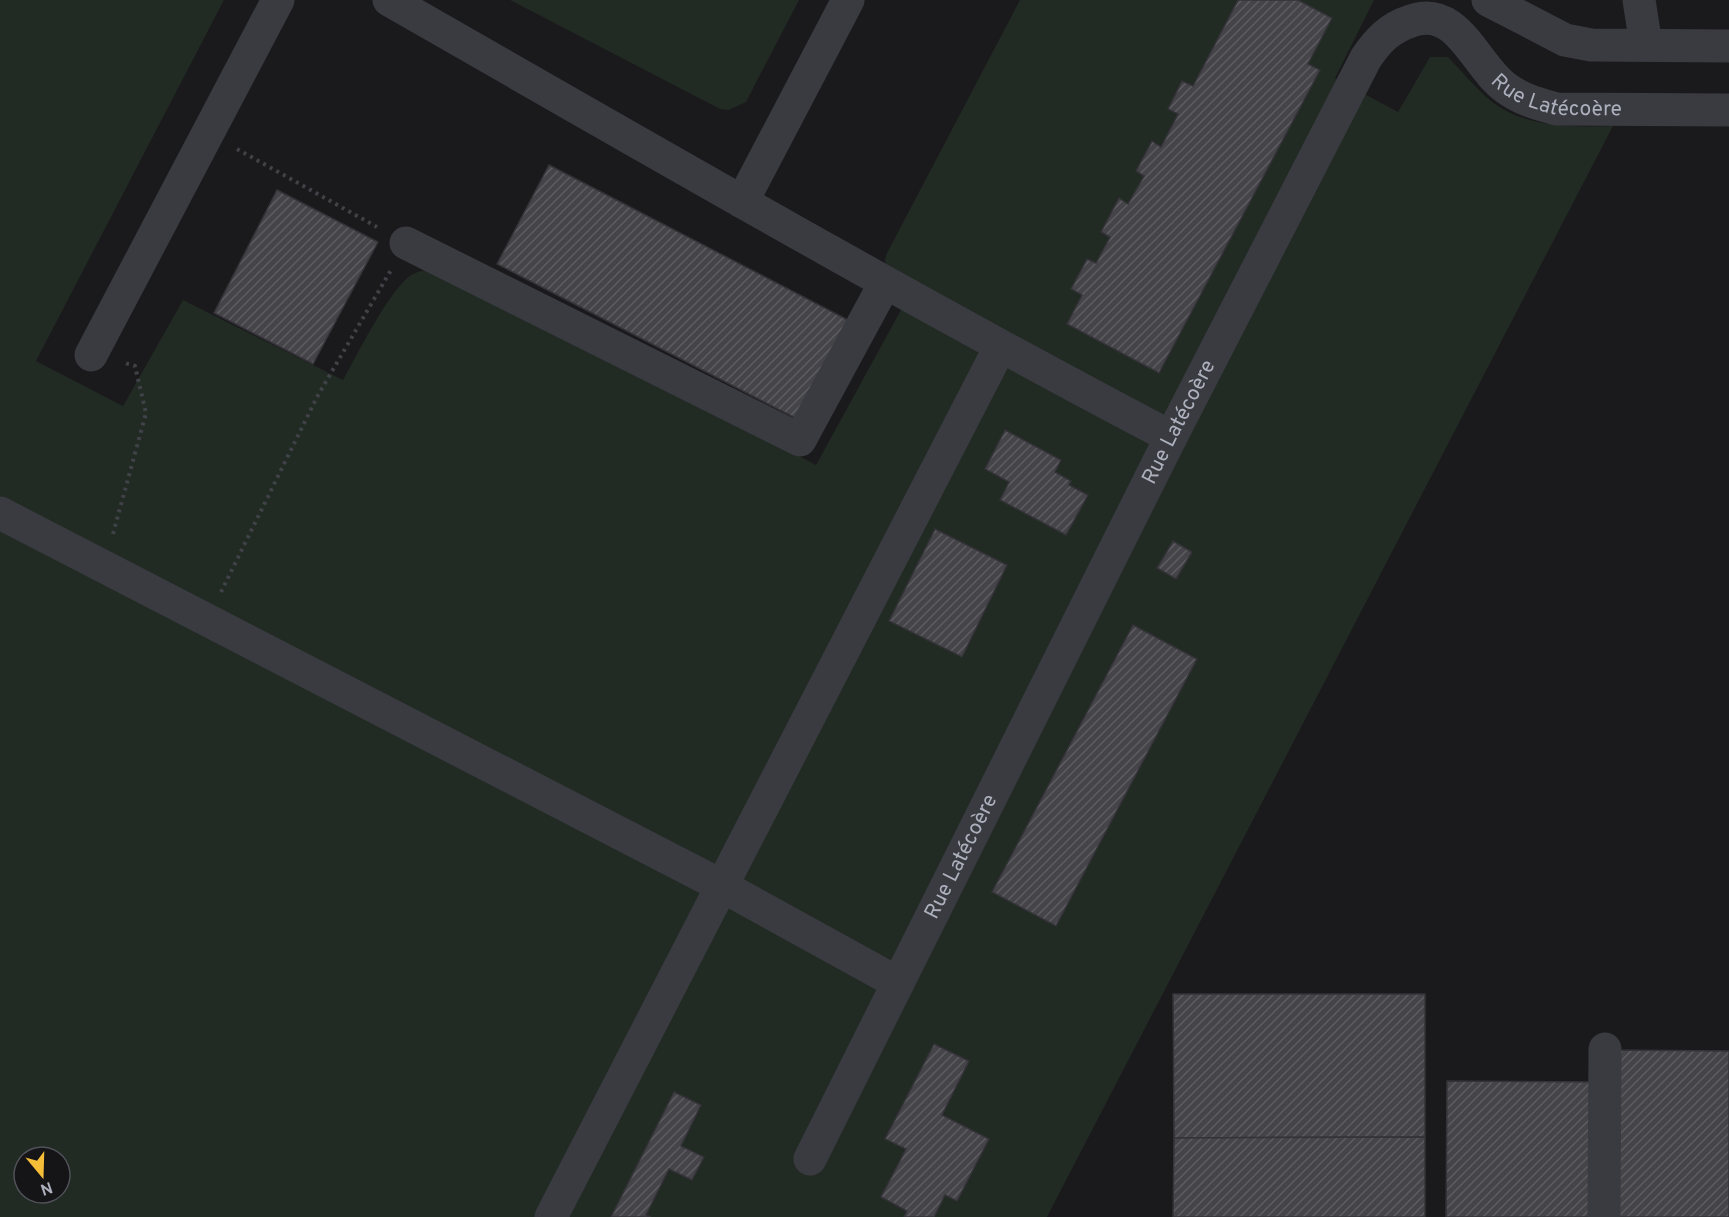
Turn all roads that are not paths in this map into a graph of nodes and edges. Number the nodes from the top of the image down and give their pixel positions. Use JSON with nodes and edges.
{"nodes":[{"id":1,"x":278,"y":0,"type":"edge"},
{"id":2,"x":389,"y":0,"type":"edge"},
{"id":3,"x":848,"y":0,"type":"edge"},
{"id":4,"x":1488,"y":0,"type":"edge"},
{"id":5,"x":1639,"y":0,"type":"edge"},
{"id":6,"x":1646,"y":45,"type":"junction"},
{"id":7,"x":1729,"y":46,"type":"edge"},
{"id":8,"x":1729,"y":110,"type":"edge"},
{"id":9,"x":742,"y":202,"type":"junction"},
{"id":10,"x":406,"y":243,"type":"road end"},
{"id":11,"x":885,"y":283,"type":"junction"},
{"id":12,"x":1000,"y":347,"type":"junction"},
{"id":13,"x":91,"y":355,"type":"road end"},
{"id":14,"x":1171,"y":437,"type":"junction"},
{"id":15,"x":0,"y":513,"type":"edge"},
{"id":16,"x":722,"y":886,"type":"junction"},
{"id":17,"x":898,"y":983,"type":"junction"},
{"id":18,"x":1605,"y":1049,"type":"dead end"},
{"id":19,"x":810,"y":1159,"type":"dead end"},
{"id":20,"x":550,"y":1217,"type":"edge"},
{"id":21,"x":1604,"y":1217,"type":"edge"}],
"edges":[{"from":1,"to":13,"type":"street"},
{"from":2,"to":9,"type":"street"},
{"from":3,"to":9,"type":"street"},
{"from":4,"to":6,"type":"street"},
{"from":5,"to":6,"type":"street"},
{"from":6,"to":7,"type":"street"},
{"from":8,"to":14,"type":"street","name":"Rue Latécoère"},
{"from":9,"to":11,"type":"street"},
{"from":10,"to":11,"type":"street"},
{"from":11,"to":12,"type":"street"},
{"from":12,"to":14,"type":"street"},
{"from":12,"to":16,"type":"street"},
{"from":14,"to":17,"type":"street","name":"Rue Latécoère"},
{"from":15,"to":16,"type":"street"},
{"from":16,"to":17,"type":"street"},
{"from":16,"to":20,"type":"street"},
{"from":17,"to":19,"type":"street","name":"Rue Latécoère"},
{"from":18,"to":21,"type":"street"}]}
